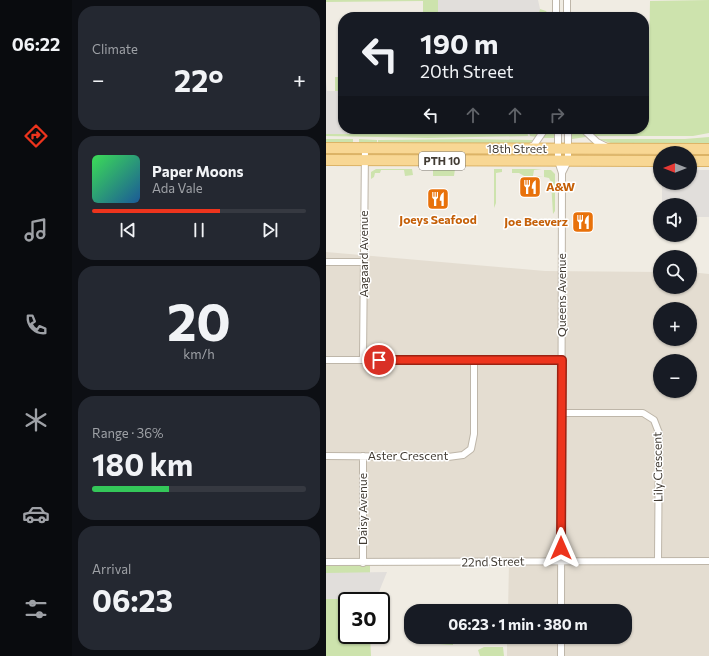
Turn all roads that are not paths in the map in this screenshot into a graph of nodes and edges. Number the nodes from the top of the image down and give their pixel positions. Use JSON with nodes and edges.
{"nodes":[{"id":1,"x":556,"y":0,"type":"edge"},
{"id":2,"x":567,"y":0,"type":"edge"},
{"id":3,"x":556,"y":12,"type":"edge"},
{"id":4,"x":567,"y":12,"type":"edge"},
{"id":5,"x":541,"y":134,"type":"edge"},
{"id":6,"x":559,"y":134,"type":"edge"},
{"id":7,"x":567,"y":134,"type":"edge"},
{"id":8,"x":589,"y":134,"type":"edge"},
{"id":9,"x":326,"y":148,"type":"edge"},
{"id":10,"x":365,"y":148,"type":"junction"},
{"id":11,"x":708,"y":148,"type":"edge"},
{"id":12,"x":520,"y":149,"type":"junction"},
{"id":13,"x":563,"y":149,"type":"junction"},
{"id":14,"x":622,"y":149,"type":"junction"},
{"id":15,"x":326,"y":160,"type":"edge"},
{"id":16,"x":365,"y":160,"type":"junction"},
{"id":17,"x":563,"y":161,"type":"junction"},
{"id":18,"x":653,"y":161,"type":"edge"},
{"id":19,"x":697,"y":161,"type":"edge"},
{"id":20,"x":709,"y":161,"type":"edge"},
{"id":21,"x":562,"y":173,"type":"junction"},
{"id":22,"x":326,"y":262,"type":"edge"},
{"id":23,"x":364,"y":262,"type":"junction"},
{"id":24,"x":326,"y":360,"type":"edge"},
{"id":25,"x":364,"y":360,"type":"junction"},
{"id":26,"x":562,"y":360,"type":"junction"},
{"id":27,"x":474,"y":361,"type":"junction"},
{"id":28,"x":562,"y":413,"type":"junction"},
{"id":29,"x":326,"y":456,"type":"edge"},
{"id":30,"x":363,"y":456,"type":"junction"},
{"id":31,"x":561,"y":561,"type":"junction"},
{"id":32,"x":658,"y":561,"type":"junction"},
{"id":33,"x":709,"y":561,"type":"edge"},
{"id":34,"x":326,"y":562,"type":"edge"},
{"id":35,"x":363,"y":563,"type":"junction"},
{"id":36,"x":561,"y":604,"type":"edge"},
{"id":37,"x":561,"y":644,"type":"edge"},
{"id":38,"x":561,"y":656,"type":"edge"}],
"edges":[{"from":1,"to":3,"type":"street"},
{"from":2,"to":4,"type":"street"},
{"from":5,"to":12,"type":"street"},
{"from":6,"to":13,"type":"street"},
{"from":7,"to":13,"type":"street"},
{"from":8,"to":14,"type":"street"},
{"from":9,"to":10,"type":"main road","name":"18th Street","number":"PTH 10"},
{"from":10,"to":12,"type":"main road","name":"18th Street","number":"PTH 10"},
{"from":10,"to":16,"type":"street","name":"Aagaard Avenue"},
{"from":11,"to":14,"type":"main road","name":"18th Street","number":"PTH 10"},
{"from":12,"to":13,"type":"main road","name":"18th Street","number":"PTH 10"},
{"from":13,"to":14,"type":"main road","name":"18th Street","number":"PTH 10"},
{"from":13,"to":17,"type":"street"},
{"from":13,"to":17,"type":"street"},
{"from":15,"to":16,"type":"main road","name":"18th Street","number":"PTH 10"},
{"from":16,"to":17,"type":"main road","name":"18th Street","number":"PTH 10"},
{"from":16,"to":23,"type":"street","name":"Aagaard Avenue"},
{"from":17,"to":18,"type":"main road","name":"18th Street","number":"PTH 10"},
{"from":17,"to":21,"type":"street"},
{"from":17,"to":21,"type":"street"},
{"from":19,"to":20,"type":"main road"},
{"from":21,"to":26,"type":"street","name":"Queens Avenue"},
{"from":22,"to":23,"type":"street"},
{"from":23,"to":25,"type":"street","name":"Aagaard Avenue"},
{"from":24,"to":25,"type":"street"},
{"from":25,"to":27,"type":"street"},
{"from":26,"to":27,"type":"street"},
{"from":26,"to":28,"type":"street","name":"Queens Avenue"},
{"from":27,"to":30,"type":"street","name":"Aster Crescent"},
{"from":28,"to":31,"type":"street","name":"Queens Avenue"},
{"from":28,"to":32,"type":"street","name":"Lily Crescent"},
{"from":29,"to":30,"type":"street","name":"Aster Crescent"},
{"from":30,"to":35,"type":"street","name":"Daisy Avenue"},
{"from":31,"to":32,"type":"street","name":"22nd Street"},
{"from":31,"to":35,"type":"street","name":"22nd Street"},
{"from":31,"to":36,"type":"street","name":"Queens Avenue"},
{"from":32,"to":33,"type":"street","name":"22nd Street"},
{"from":34,"to":35,"type":"street","name":"22nd Street"},
{"from":37,"to":38,"type":"street"}]}
